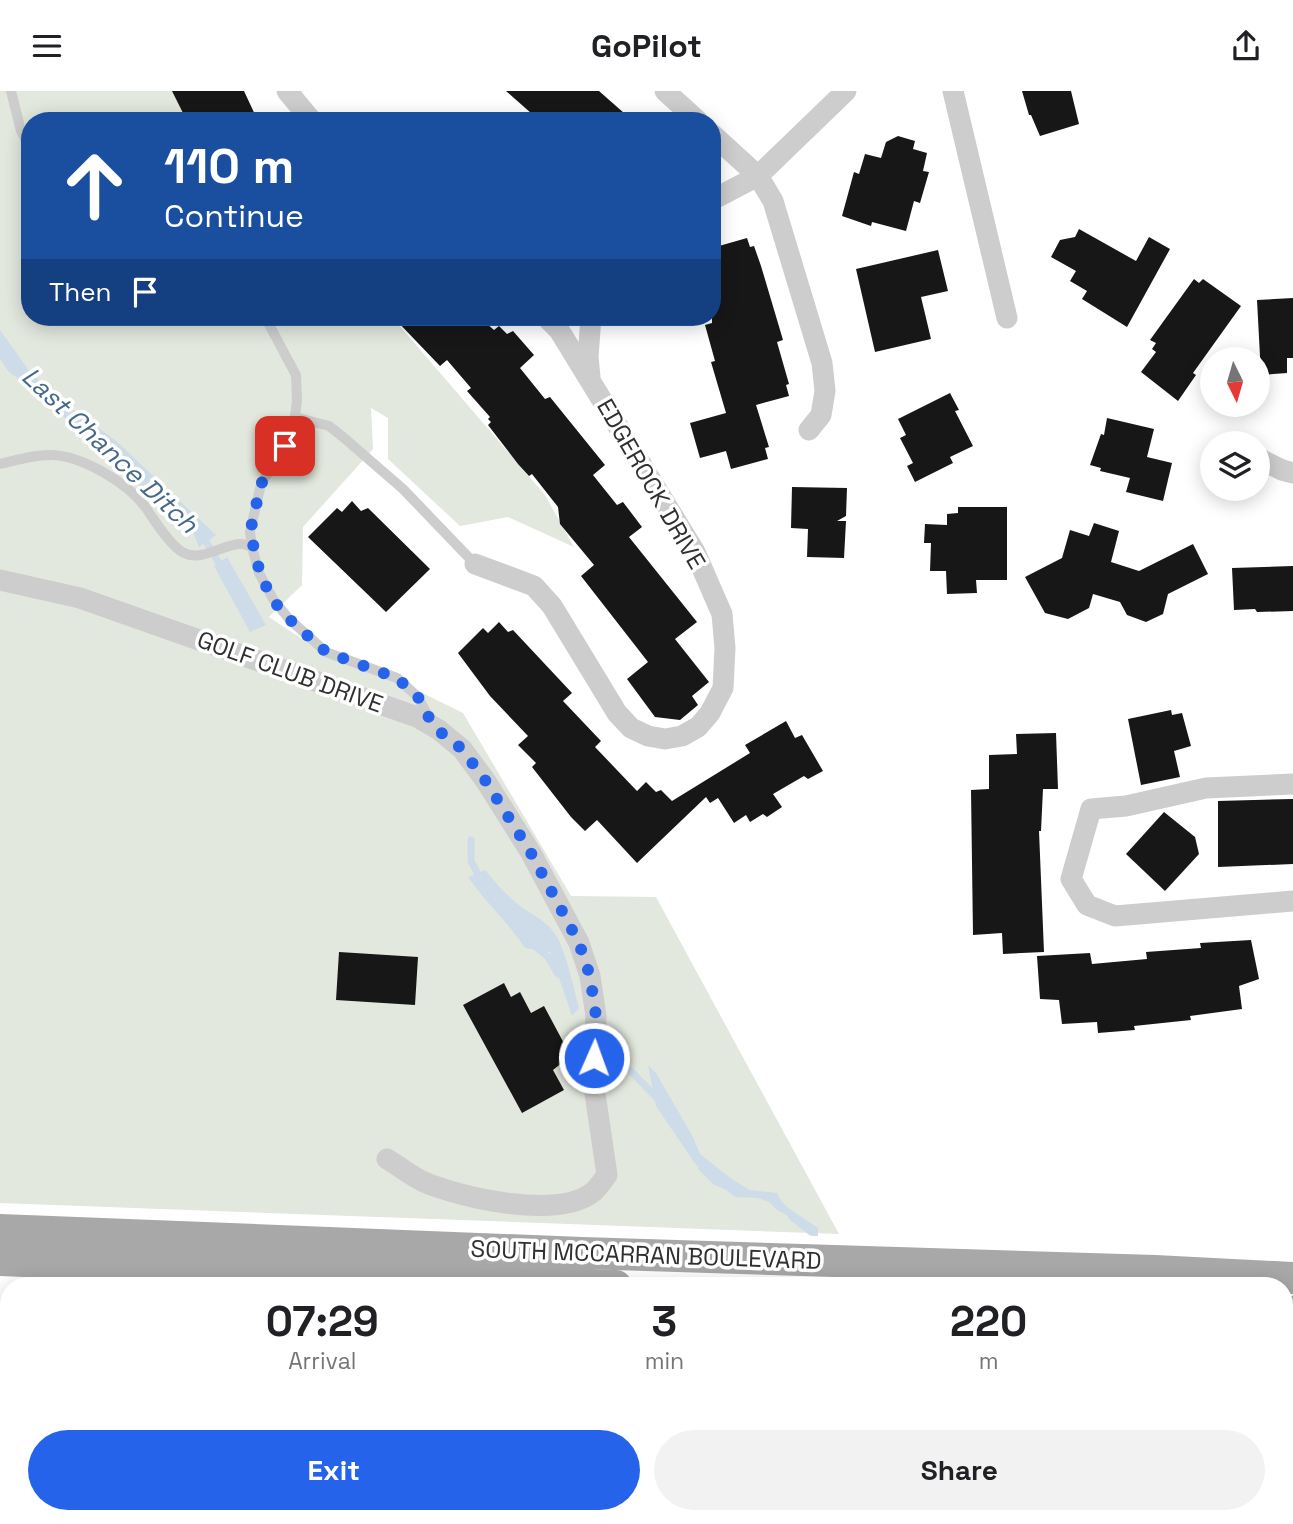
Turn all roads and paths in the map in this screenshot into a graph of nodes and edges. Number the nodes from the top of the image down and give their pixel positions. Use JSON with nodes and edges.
{"nodes":[{"id":1,"x":11,"y":91,"type":"edge"},
{"id":2,"x":287,"y":91,"type":"edge"},
{"id":3,"x":665,"y":91,"type":"edge"},
{"id":4,"x":846,"y":91,"type":"edge"},
{"id":5,"x":953,"y":91,"type":"edge"},
{"id":6,"x":304,"y":112,"type":"edge"},
{"id":7,"x":688,"y":112,"type":"edge"},
{"id":8,"x":21,"y":131,"type":"edge"},
{"id":9,"x":721,"y":142,"type":"edge"},
{"id":10,"x":758,"y":176,"type":"junction"},
{"id":11,"x":721,"y":195,"type":"edge"},
{"id":12,"x":1007,"y":318,"type":"dead end"},
{"id":13,"x":270,"y":326,"type":"edge"},
{"id":14,"x":555,"y":326,"type":"edge"},
{"id":15,"x":590,"y":326,"type":"edge"},
{"id":16,"x":590,"y":381,"type":"junction"},
{"id":17,"x":295,"y":417,"type":"junction"},
{"id":18,"x":809,"y":430,"type":"dead end"},
{"id":19,"x":0,"y":464,"type":"edge"},
{"id":20,"x":1270,"y":464,"type":"edge"},
{"id":21,"x":1293,"y":473,"type":"edge"},
{"id":22,"x":252,"y":547,"type":"junction"},
{"id":23,"x":475,"y":564,"type":"joint"},
{"id":24,"x":0,"y":580,"type":"edge"},
{"id":25,"x":434,"y":727,"type":"junction"},
{"id":26,"x":1293,"y":784,"type":"edge"},
{"id":27,"x":1293,"y":901,"type":"edge"},
{"id":28,"x":387,"y":1159,"type":"dead end"},
{"id":29,"x":0,"y":1230,"type":"edge"},
{"id":30,"x":0,"y":1260,"type":"edge"},
{"id":31,"x":403,"y":1277,"type":"edge"},
{"id":32,"x":1274,"y":1277,"type":"edge"},
{"id":33,"x":0,"y":1499,"type":"edge"},
{"id":34,"x":0,"y":1504,"type":"edge"}],
"edges":[{"from":1,"to":8,"type":"lane"},
{"from":2,"to":6,"type":"street"},
{"from":3,"to":7,"type":"street"},
{"from":4,"to":10,"type":"street"},
{"from":5,"to":12,"type":"street"},
{"from":9,"to":10,"type":"street"},
{"from":10,"to":11,"type":"street"},
{"from":10,"to":18,"type":"street"},
{"from":13,"to":17,"type":"lane"},
{"from":14,"to":16,"type":"street","name":"EDGEROCK DRIVE"},
{"from":15,"to":16,"type":"street"},
{"from":16,"to":23,"type":"street","name":"EDGEROCK DRIVE"},
{"from":17,"to":22,"type":"lane"},
{"from":17,"to":23,"type":"lane"},
{"from":19,"to":22,"type":"lane"},
{"from":20,"to":21,"type":"street"},
{"from":22,"to":25,"type":"lane"},
{"from":24,"to":25,"type":"street","name":"GOLF CLUB DRIVE"},
{"from":25,"to":28,"type":"street","name":"GOLF CLUB DRIVE"},
{"from":26,"to":27,"type":"street"},
{"from":29,"to":32,"type":"main road","name":"SOUTH MCCARRAN BOULEVARD"},
{"from":30,"to":31,"type":"main road","name":"SOUTH MCCARRAN BOULEVARD"},
{"from":33,"to":34,"type":"lane"}]}
